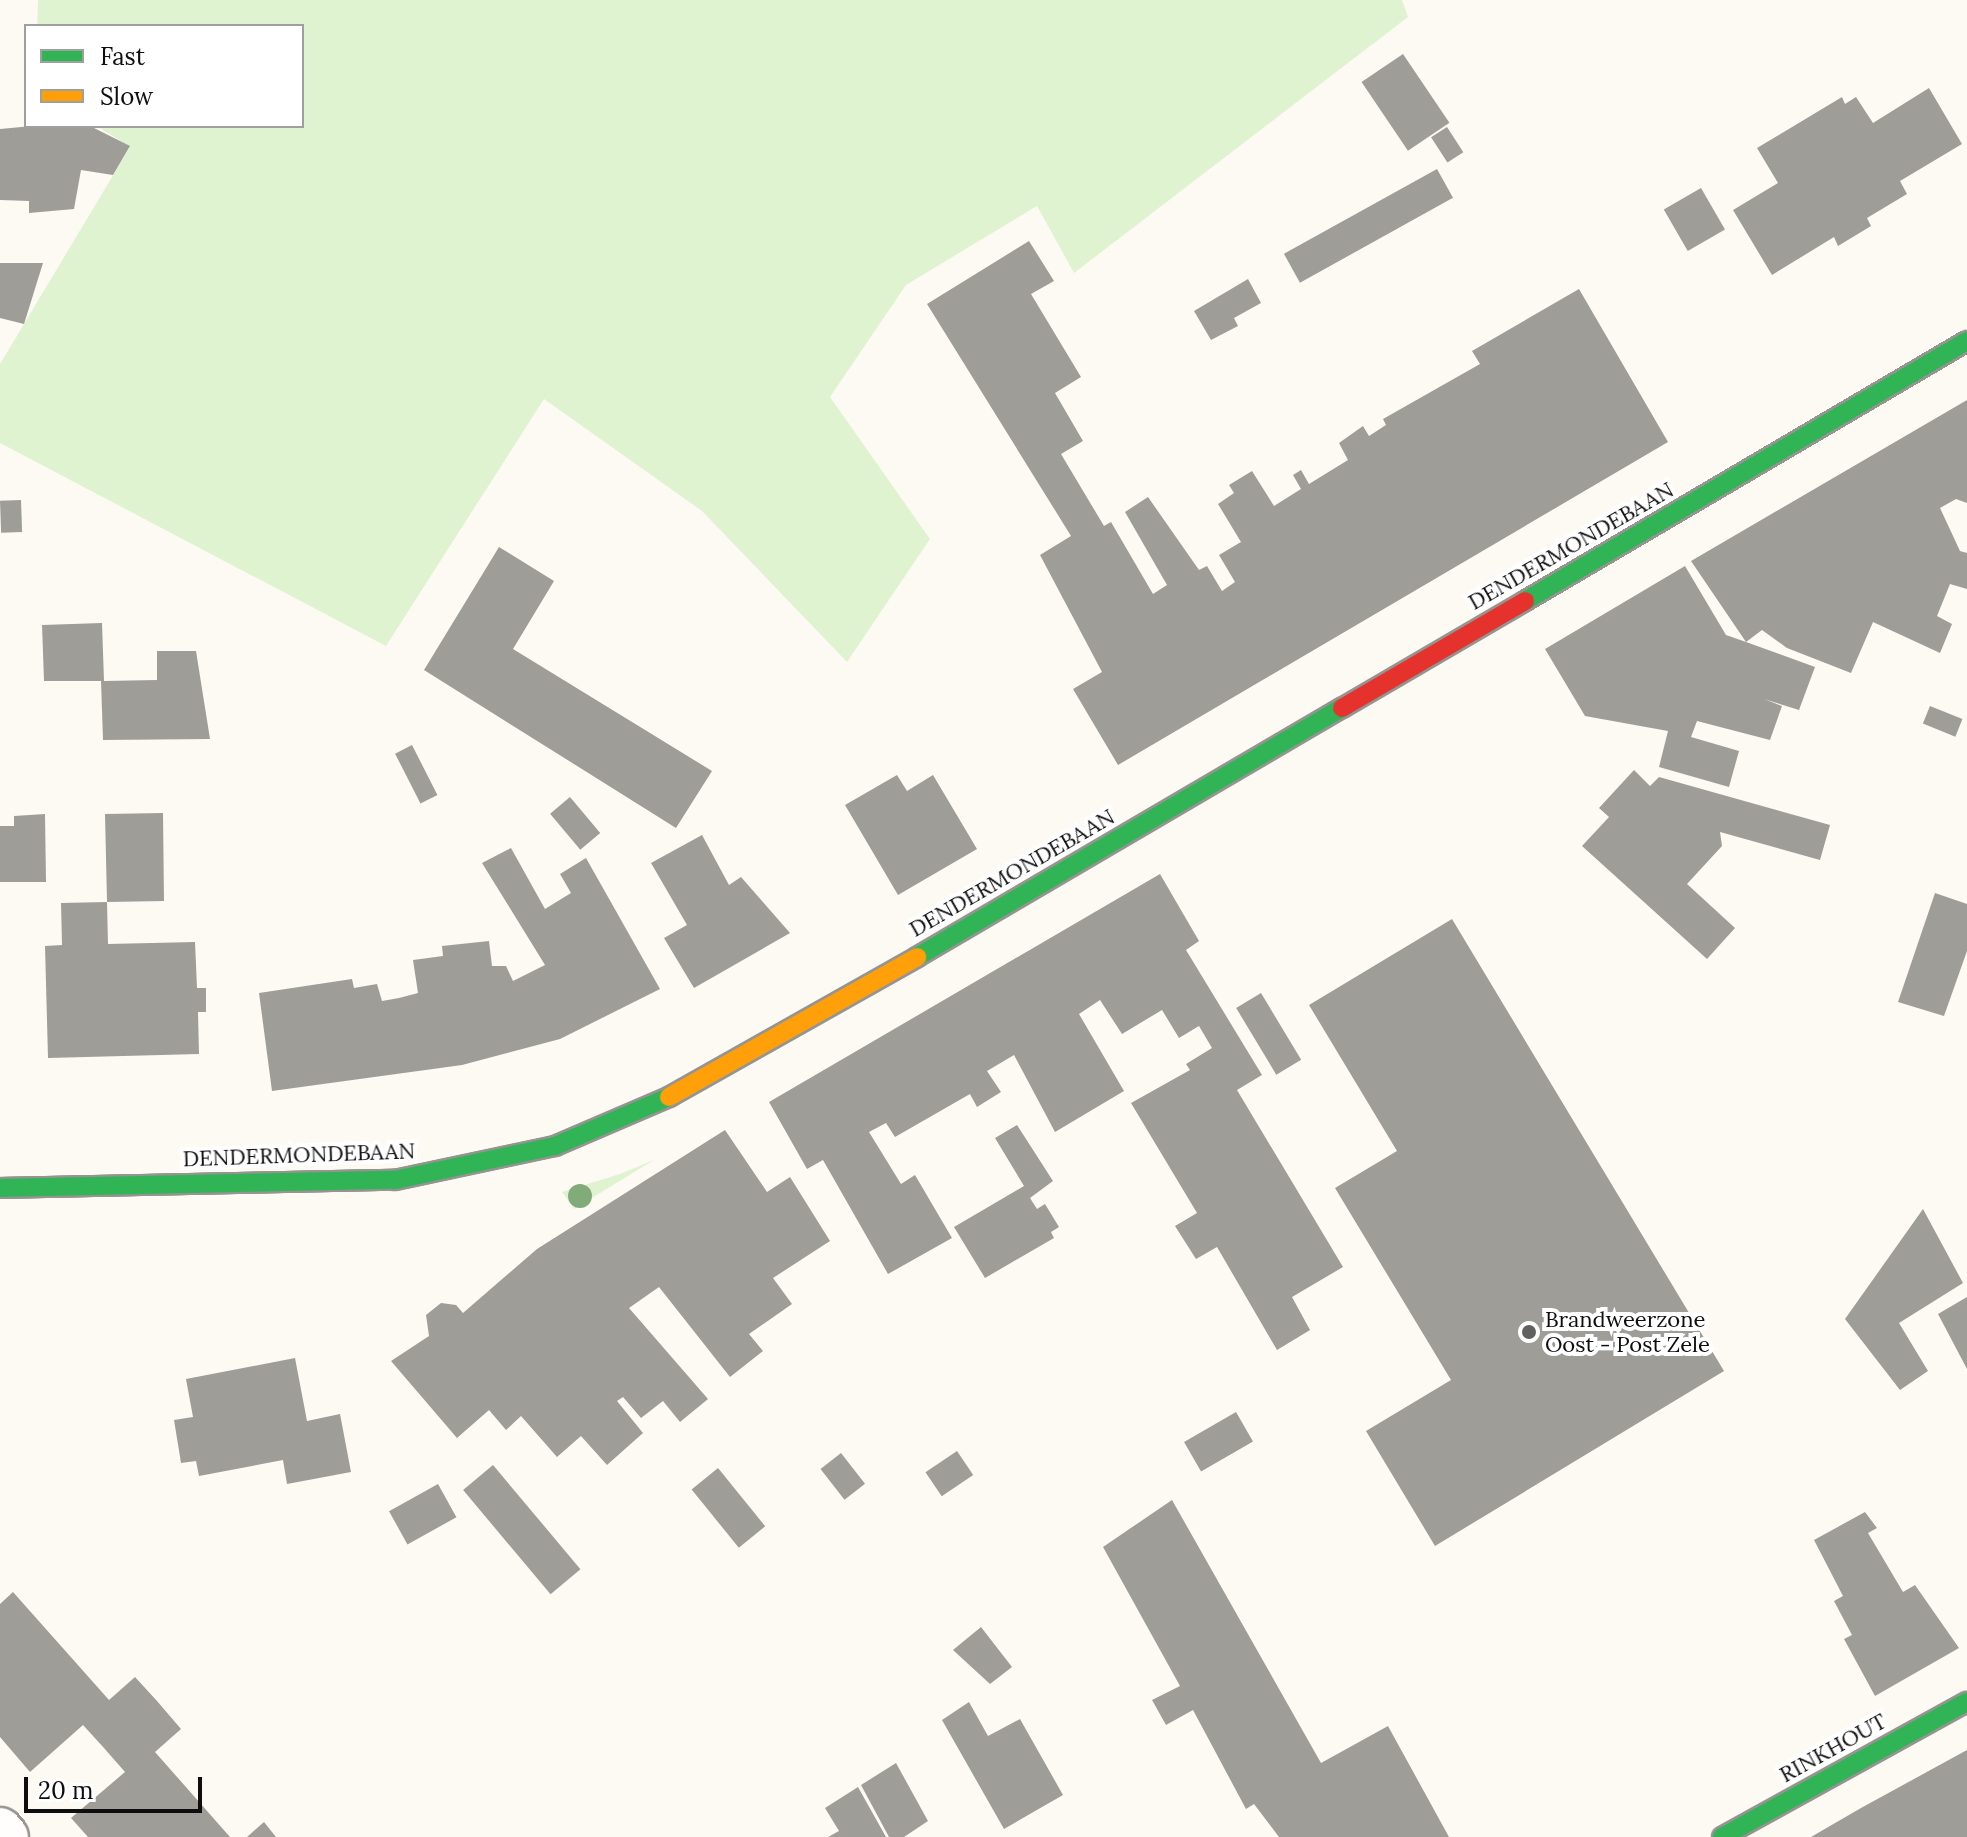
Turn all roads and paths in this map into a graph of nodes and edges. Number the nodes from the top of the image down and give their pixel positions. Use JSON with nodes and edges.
{"nodes":[{"id":1,"x":1967,"y":341,"type":"edge"},
{"id":2,"x":0,"y":1188,"type":"edge"},
{"id":3,"x":1967,"y":1702,"type":"edge"},
{"id":4,"x":0,"y":1830,"type":"edge"},
{"id":5,"x":6,"y":1837,"type":"edge"},
{"id":6,"x":1722,"y":1837,"type":"edge"}],
"edges":[{"from":1,"to":2,"type":"street","name":"DENDERMONDEBAAN"},
{"from":3,"to":6,"type":"street","name":"RINKHOUT"},
{"from":4,"to":5,"type":"street"}]}
